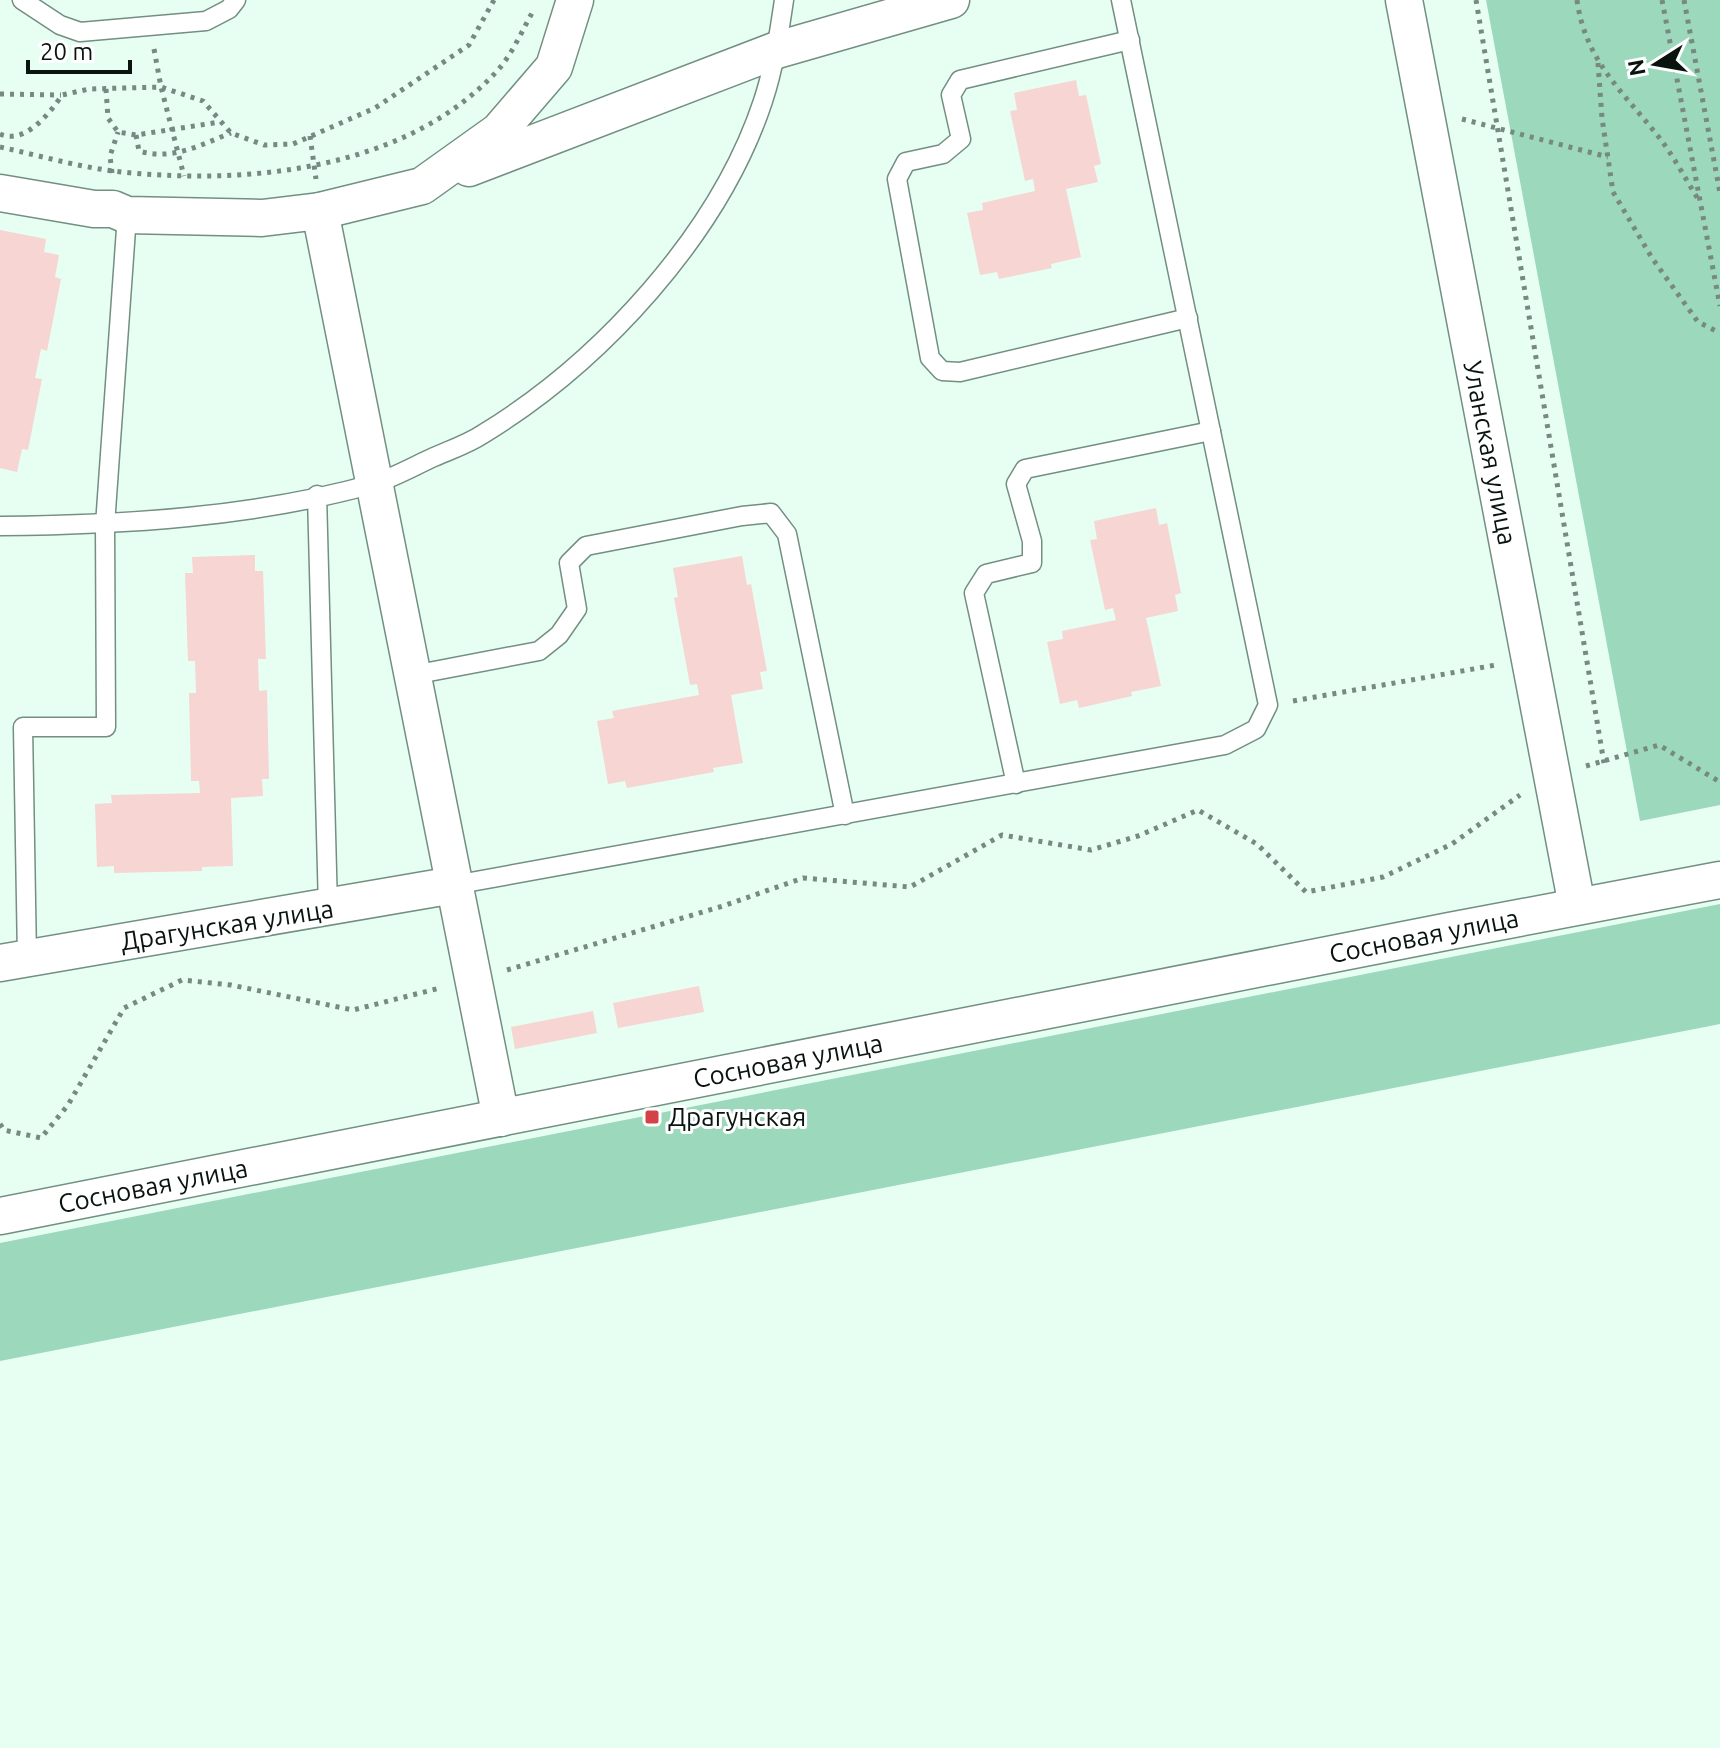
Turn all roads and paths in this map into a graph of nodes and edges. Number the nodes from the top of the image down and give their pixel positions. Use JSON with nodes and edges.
{"nodes":[{"id":1,"x":22,"y":0,"type":"edge"},
{"id":2,"x":236,"y":0,"type":"edge"},
{"id":3,"x":494,"y":0,"type":"edge"},
{"id":4,"x":535,"y":0,"type":"edge"},
{"id":5,"x":575,"y":0,"type":"edge"},
{"id":6,"x":784,"y":0,"type":"edge"},
{"id":7,"x":951,"y":0,"type":"edge"},
{"id":8,"x":1121,"y":0,"type":"edge"},
{"id":9,"x":1404,"y":0,"type":"edge"},
{"id":10,"x":1476,"y":0,"type":"edge"},
{"id":11,"x":1577,"y":0,"type":"edge"},
{"id":12,"x":1662,"y":0,"type":"edge"},
{"id":13,"x":1684,"y":0,"type":"edge"},
{"id":14,"x":150,"y":26,"type":"junction"},
{"id":15,"x":1130,"y":40,"type":"junction"},
{"id":16,"x":777,"y":50,"type":"junction"},
{"id":17,"x":1598,"y":63,"type":"junction"},
{"id":18,"x":161,"y":87,"type":"junction"},
{"id":19,"x":106,"y":89,"type":"junction"},
{"id":20,"x":0,"y":94,"type":"edge"},
{"id":21,"x":62,"y":95,"type":"junction"},
{"id":22,"x":1425,"y":110,"type":"junction"},
{"id":23,"x":221,"y":121,"type":"junction"},
{"id":24,"x":1498,"y":127,"type":"junction"},
{"id":25,"x":172,"y":128,"type":"junction"},
{"id":26,"x":118,"y":132,"type":"junction"},
{"id":27,"x":231,"y":133,"type":"junction"},
{"id":28,"x":0,"y":134,"type":"edge"},
{"id":29,"x":136,"y":135,"type":"junction"},
{"id":30,"x":0,"y":147,"type":"edge"},
{"id":31,"x":179,"y":153,"type":"junction"},
{"id":32,"x":1608,"y":157,"type":"junction"},
{"id":33,"x":111,"y":170,"type":"junction"},
{"id":34,"x":184,"y":175,"type":"junction"},
{"id":35,"x":422,"y":186,"type":"junction"},
{"id":36,"x":0,"y":193,"type":"edge"},
{"id":37,"x":1720,"y":193,"type":"edge"},
{"id":38,"x":1700,"y":204,"type":"junction"},
{"id":39,"x":320,"y":211,"type":"junction"},
{"id":40,"x":120,"y":212,"type":"junction"},
{"id":41,"x":195,"y":215,"type":"junction"},
{"id":42,"x":1720,"y":306,"type":"edge"},
{"id":43,"x":1188,"y":318,"type":"junction"},
{"id":44,"x":1720,"y":333,"type":"edge"},
{"id":45,"x":1211,"y":431,"type":"junction"},
{"id":46,"x":375,"y":483,"type":"junction"},
{"id":47,"x":317,"y":495,"type":"junction"},
{"id":48,"x":105,"y":525,"type":"junction"},
{"id":49,"x":0,"y":526,"type":"edge"},
{"id":50,"x":1529,"y":659,"type":"junction"},
{"id":51,"x":413,"y":675,"type":"junction"},
{"id":52,"x":1268,"y":705,"type":"junction"},
{"id":53,"x":1604,"y":763,"type":"junction"},
{"id":54,"x":1551,"y":773,"type":"junction"},
{"id":55,"x":1720,"y":782,"type":"edge"},
{"id":56,"x":1016,"y":784,"type":"junction"},
{"id":57,"x":845,"y":815,"type":"junction"},
{"id":58,"x":1720,"y":880,"type":"edge"},
{"id":59,"x":454,"y":885,"type":"junction"},
{"id":60,"x":1577,"y":906,"type":"junction"},
{"id":61,"x":328,"y":908,"type":"junction"},
{"id":62,"x":13,"y":960,"type":"edge"},
{"id":63,"x":473,"y":980,"type":"junction"},
{"id":64,"x":501,"y":1118,"type":"junction"},
{"id":65,"x":0,"y":1124,"type":"edge"},
{"id":66,"x":0,"y":1216,"type":"edge"}],
"edges":[{"from":1,"to":14,"type":"lane"},
{"from":2,"to":14,"type":"lane"},
{"from":3,"to":27,"type":"path"},
{"from":4,"to":34,"type":"path"},
{"from":5,"to":35,"type":"street"},
{"from":6,"to":16,"type":"lane"},
{"from":7,"to":16,"type":"street"},
{"from":8,"to":15,"type":"lane"},
{"from":9,"to":22,"type":"street","name":"Уланская улица"},
{"from":10,"to":24,"type":"path"},
{"from":11,"to":17,"type":"path"},
{"from":12,"to":38,"type":"path"},
{"from":13,"to":37,"type":"path"},
{"from":14,"to":18,"type":"path"},
{"from":15,"to":43,"type":"lane"},
{"from":15,"to":43,"type":"lane"},
{"from":16,"to":35,"type":"street"},
{"from":16,"to":46,"type":"lane"},
{"from":17,"to":32,"type":"path"},
{"from":17,"to":38,"type":"path"},
{"from":18,"to":19,"type":"path"},
{"from":18,"to":23,"type":"path"},
{"from":18,"to":25,"type":"path"},
{"from":19,"to":21,"type":"path"},
{"from":19,"to":26,"type":"path"},
{"from":20,"to":21,"type":"path"},
{"from":21,"to":28,"type":"path"},
{"from":22,"to":24,"type":"path"},
{"from":22,"to":50,"type":"street","name":"Уланская улица"},
{"from":23,"to":25,"type":"path"},
{"from":23,"to":27,"type":"path"},
{"from":24,"to":32,"type":"path"},
{"from":24,"to":53,"type":"path"},
{"from":25,"to":29,"type":"path"},
{"from":25,"to":31,"type":"path"},
{"from":26,"to":29,"type":"path"},
{"from":26,"to":33,"type":"path"},
{"from":27,"to":31,"type":"path"},
{"from":29,"to":31,"type":"path"},
{"from":30,"to":33,"type":"path"},
{"from":31,"to":34,"type":"path"},
{"from":32,"to":44,"type":"path"},
{"from":33,"to":34,"type":"path"},
{"from":33,"to":40,"type":"path"},
{"from":34,"to":41,"type":"path"},
{"from":35,"to":39,"type":"street"},
{"from":36,"to":40,"type":"street"},
{"from":38,"to":42,"type":"path"},
{"from":39,"to":41,"type":"street"},
{"from":39,"to":46,"type":"street"},
{"from":40,"to":41,"type":"street"},
{"from":40,"to":48,"type":"lane"},
{"from":43,"to":45,"type":"lane"},
{"from":45,"to":52,"type":"lane"},
{"from":45,"to":56,"type":"lane"},
{"from":46,"to":47,"type":"lane"},
{"from":46,"to":51,"type":"street"},
{"from":47,"to":48,"type":"lane"},
{"from":47,"to":61,"type":"lane"},
{"from":48,"to":49,"type":"lane"},
{"from":48,"to":62,"type":"lane"},
{"from":50,"to":52,"type":"path"},
{"from":50,"to":54,"type":"street","name":"Уланская улица"},
{"from":51,"to":57,"type":"lane"},
{"from":51,"to":59,"type":"street"},
{"from":52,"to":56,"type":"lane"},
{"from":53,"to":54,"type":"path"},
{"from":53,"to":55,"type":"path"},
{"from":54,"to":60,"type":"street","name":"Уланская улица"},
{"from":54,"to":63,"type":"path"},
{"from":56,"to":57,"type":"lane"},
{"from":57,"to":59,"type":"lane"},
{"from":58,"to":60,"type":"street","name":"Сосновая улица"},
{"from":59,"to":61,"type":"street","name":"Драгунская улица"},
{"from":59,"to":63,"type":"street"},
{"from":60,"to":64,"type":"street","name":"Сосновая улица"},
{"from":61,"to":62,"type":"street","name":"Драгунская улица"},
{"from":63,"to":64,"type":"street"},
{"from":63,"to":65,"type":"path"},
{"from":64,"to":66,"type":"street","name":"Сосновая улица"}]}
